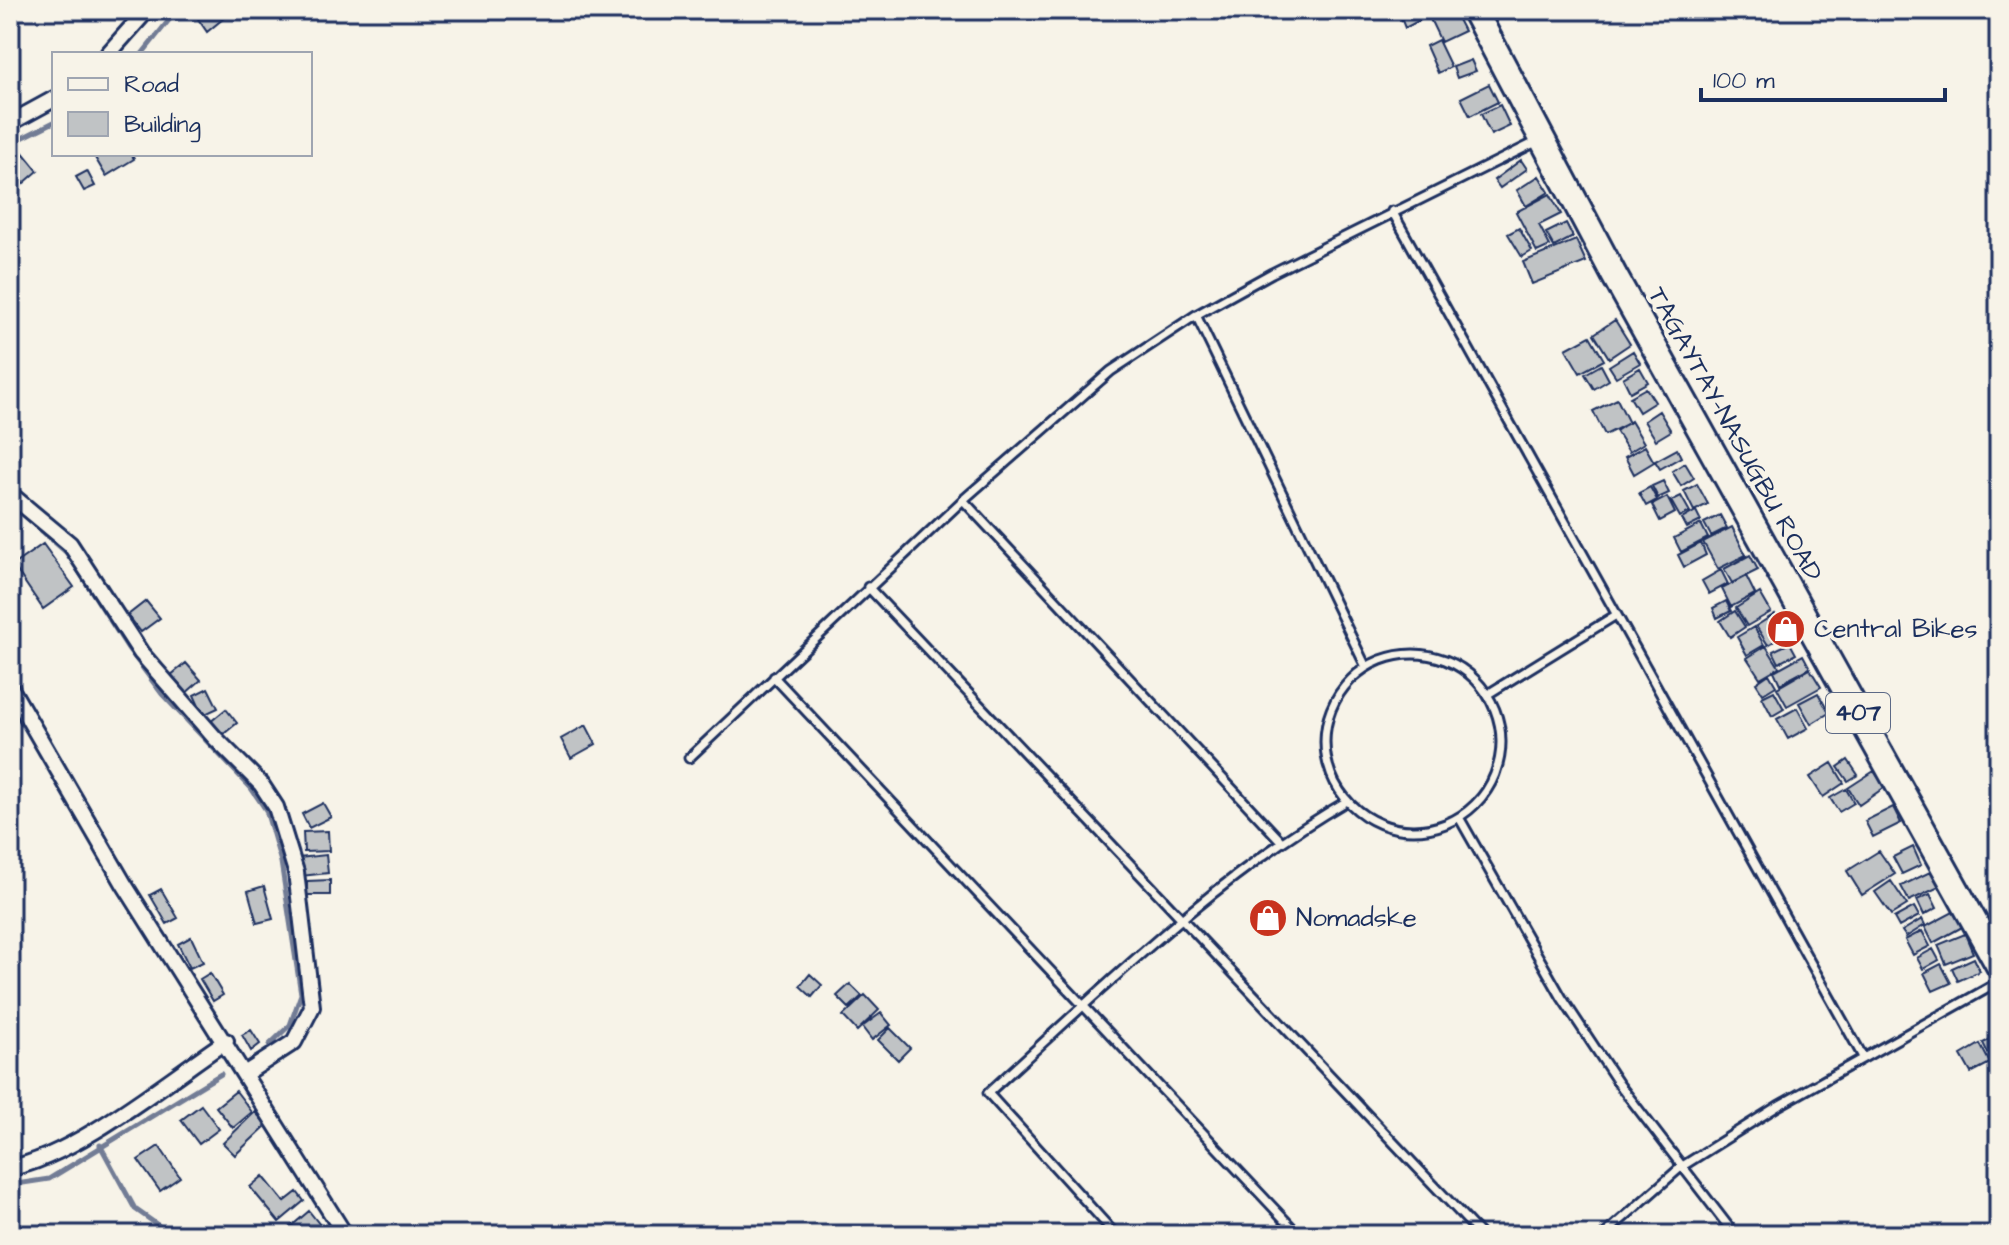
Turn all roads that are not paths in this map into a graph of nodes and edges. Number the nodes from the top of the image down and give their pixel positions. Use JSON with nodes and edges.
{"nodes":[{"id":1,"x":147,"y":10,"type":"edge"},
{"id":2,"x":1474,"y":10,"type":"edge"},
{"id":3,"x":110,"y":52,"type":"edge"},
{"id":4,"x":52,"y":100,"type":"edge"},
{"id":5,"x":10,"y":123,"type":"edge"},
{"id":6,"x":1540,"y":141,"type":"junction"},
{"id":7,"x":1392,"y":211,"type":"junction"},
{"id":8,"x":1196,"y":315,"type":"junction"},
{"id":9,"x":10,"y":494,"type":"edge"},
{"id":10,"x":963,"y":500,"type":"junction"},
{"id":11,"x":868,"y":587,"type":"junction"},
{"id":12,"x":1616,"y":615,"type":"junction"},
{"id":13,"x":1366,"y":667,"type":"junction"},
{"id":14,"x":774,"y":677,"type":"junction"},
{"id":15,"x":10,"y":687,"type":"edge"},
{"id":16,"x":1488,"y":694,"type":"junction"},
{"id":17,"x":689,"y":758,"type":"dead end"},
{"id":18,"x":1347,"y":801,"type":"junction"},
{"id":19,"x":1460,"y":819,"type":"junction"},
{"id":20,"x":1280,"y":840,"type":"junction"},
{"id":21,"x":1181,"y":919,"type":"junction"},
{"id":22,"x":1999,"y":966,"type":"edge"},
{"id":23,"x":1999,"y":982,"type":"edge"},
{"id":24,"x":1084,"y":1006,"type":"junction"},
{"id":25,"x":226,"y":1041,"type":"junction"},
{"id":26,"x":1863,"y":1057,"type":"junction"},
{"id":27,"x":246,"y":1073,"type":"junction"},
{"id":28,"x":1681,"y":1167,"type":"junction"},
{"id":29,"x":10,"y":1168,"type":"edge"},
{"id":30,"x":1294,"y":1234,"type":"edge"},
{"id":31,"x":345,"y":1235,"type":"edge"},
{"id":32,"x":1116,"y":1235,"type":"edge"},
{"id":33,"x":1481,"y":1235,"type":"edge"},
{"id":34,"x":1604,"y":1235,"type":"edge"},
{"id":35,"x":1735,"y":1235,"type":"edge"}],
"edges":[{"from":1,"to":3,"type":"street"},
{"from":2,"to":6,"type":"main road","name":"TAGAYTAY-NASUGBU ROAD","number":"407"},
{"from":4,"to":5,"type":"street"},
{"from":6,"to":7,"type":"lane"},
{"from":6,"to":22,"type":"main road","name":"TAGAYTAY-NASUGBU ROAD","number":"407"},
{"from":7,"to":8,"type":"lane"},
{"from":7,"to":12,"type":"lane"},
{"from":8,"to":10,"type":"lane"},
{"from":8,"to":13,"type":"lane"},
{"from":9,"to":27,"type":"street"},
{"from":10,"to":11,"type":"lane"},
{"from":10,"to":20,"type":"lane"},
{"from":11,"to":14,"type":"lane"},
{"from":11,"to":21,"type":"lane"},
{"from":12,"to":16,"type":"lane"},
{"from":12,"to":26,"type":"lane"},
{"from":13,"to":16,"type":"lane"},
{"from":13,"to":18,"type":"lane"},
{"from":14,"to":17,"type":"lane"},
{"from":14,"to":24,"type":"lane"},
{"from":15,"to":25,"type":"street"},
{"from":16,"to":19,"type":"lane"},
{"from":18,"to":19,"type":"lane"},
{"from":18,"to":20,"type":"lane"},
{"from":19,"to":28,"type":"lane"},
{"from":20,"to":21,"type":"lane"},
{"from":21,"to":24,"type":"lane"},
{"from":21,"to":33,"type":"lane"},
{"from":23,"to":26,"type":"lane"},
{"from":24,"to":30,"type":"lane"},
{"from":24,"to":32,"type":"lane"},
{"from":25,"to":27,"type":"street"},
{"from":25,"to":29,"type":"street"},
{"from":26,"to":28,"type":"lane"},
{"from":27,"to":31,"type":"street"},
{"from":28,"to":34,"type":"lane"},
{"from":28,"to":35,"type":"lane"}]}
